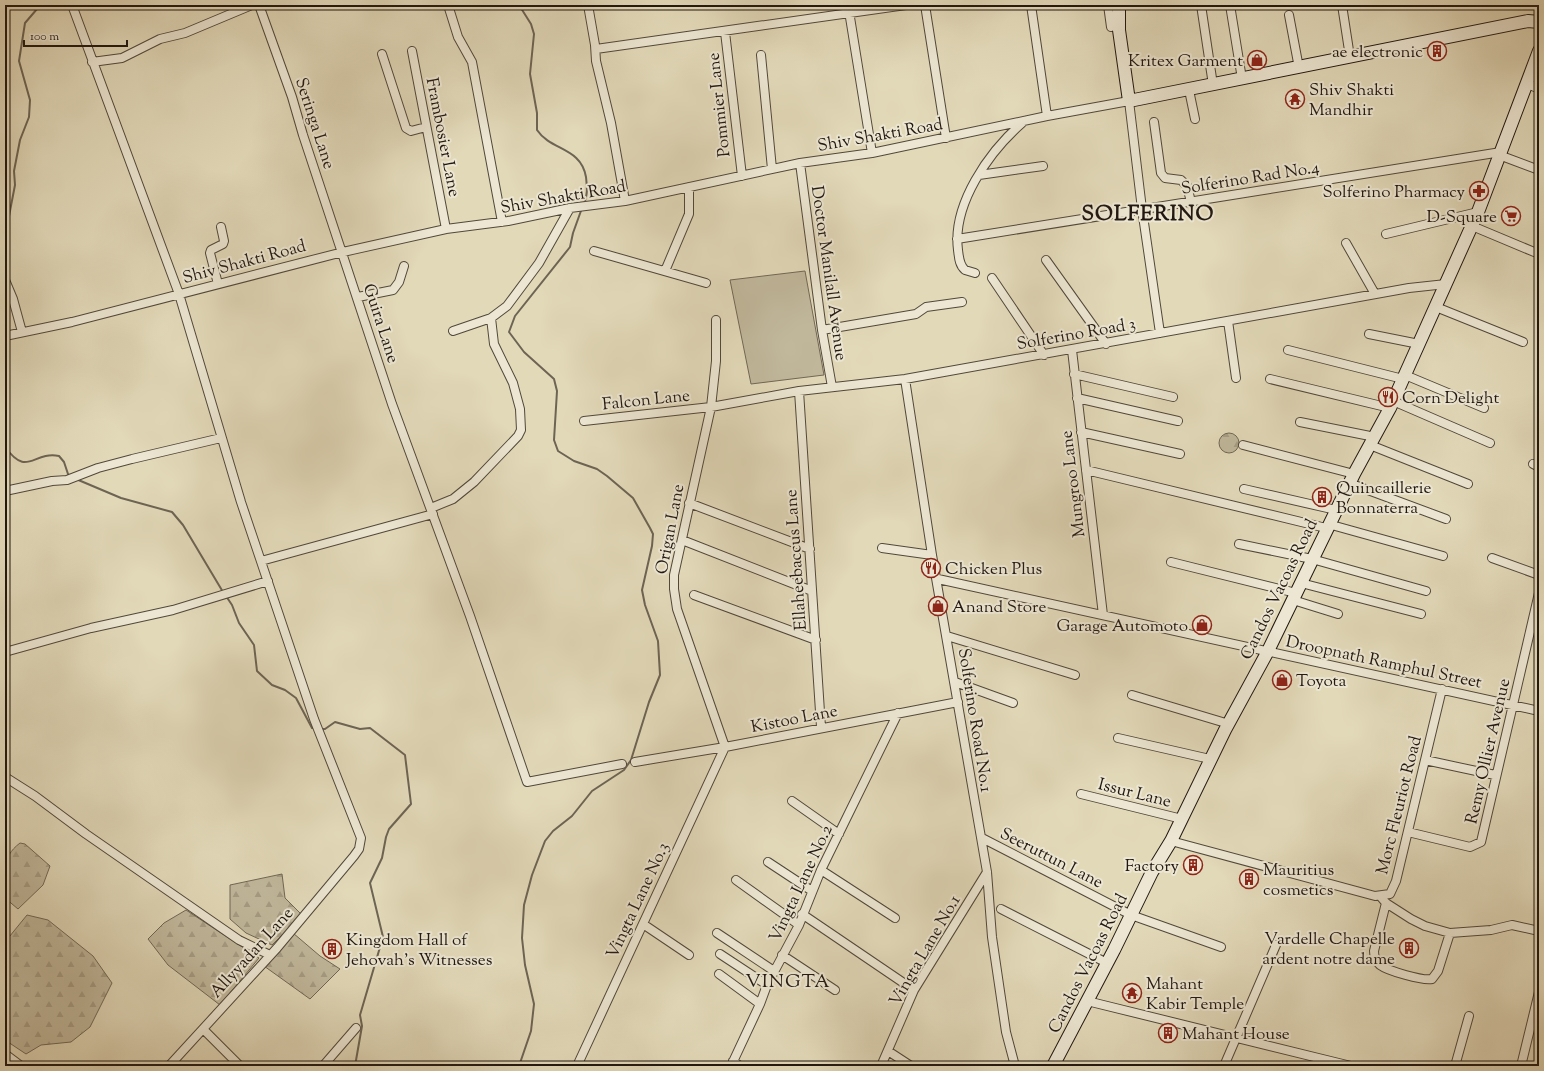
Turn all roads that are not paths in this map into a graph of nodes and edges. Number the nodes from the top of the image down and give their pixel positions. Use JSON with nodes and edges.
{"nodes":[{"id":1,"x":72,"y":5,"type":"edge"},
{"id":2,"x":252,"y":5,"type":"edge"},
{"id":3,"x":259,"y":5,"type":"edge"},
{"id":4,"x":448,"y":5,"type":"edge"},
{"id":5,"x":588,"y":5,"type":"edge"},
{"id":6,"x":906,"y":5,"type":"edge"},
{"id":7,"x":925,"y":5,"type":"edge"},
{"id":8,"x":1031,"y":5,"type":"edge"},
{"id":9,"x":1108,"y":5,"type":"edge"},
{"id":10,"x":1120,"y":5,"type":"edge"},
{"id":11,"x":1201,"y":5,"type":"edge"},
{"id":12,"x":1230,"y":5,"type":"edge"},
{"id":13,"x":1342,"y":5,"type":"edge"},
{"id":14,"x":849,"y":9,"type":"edge"},
{"id":15,"x":1289,"y":15,"type":"dead end"},
{"id":16,"x":1539,"y":22,"type":"edge"},
{"id":17,"x":1111,"y":27,"type":"dead end"},
{"id":18,"x":725,"y":32,"type":"junction"},
{"id":19,"x":596,"y":49,"type":"junction"},
{"id":20,"x":412,"y":51,"type":"dead end"},
{"id":21,"x":1539,"y":51,"type":"edge"},
{"id":22,"x":382,"y":54,"type":"dead end"},
{"id":23,"x":761,"y":55,"type":"dead end"},
{"id":24,"x":1350,"y":57,"type":"junction"},
{"id":25,"x":92,"y":62,"type":"junction"},
{"id":26,"x":1299,"y":68,"type":"junction"},
{"id":27,"x":1242,"y":79,"type":"junction"},
{"id":28,"x":1526,"y":83,"type":"junction"},
{"id":29,"x":1213,"y":85,"type":"junction"},
{"id":30,"x":1539,"y":89,"type":"edge"},
{"id":31,"x":1188,"y":90,"type":"junction"},
{"id":32,"x":1129,"y":101,"type":"junction"},
{"id":33,"x":1047,"y":116,"type":"junction"},
{"id":34,"x":1195,"y":119,"type":"dead end"},
{"id":35,"x":1022,"y":122,"type":"junction"},
{"id":36,"x":1154,"y":122,"type":"dead end"},
{"id":37,"x":426,"y":127,"type":"junction"},
{"id":38,"x":946,"y":138,"type":"junction"},
{"id":39,"x":872,"y":152,"type":"junction"},
{"id":40,"x":1500,"y":153,"type":"junction"},
{"id":41,"x":800,"y":163,"type":"junction"},
{"id":42,"x":1043,"y":166,"type":"dead end"},
{"id":43,"x":772,"y":169,"type":"junction"},
{"id":44,"x":1539,"y":170,"type":"edge"},
{"id":45,"x":979,"y":175,"type":"junction"},
{"id":46,"x":742,"y":176,"type":"junction"},
{"id":47,"x":689,"y":187,"type":"junction"},
{"id":48,"x":625,"y":201,"type":"junction"},
{"id":49,"x":1191,"y":202,"type":"junction"},
{"id":50,"x":574,"y":208,"type":"junction"},
{"id":51,"x":1142,"y":209,"type":"junction"},
{"id":52,"x":1478,"y":212,"type":"junction"},
{"id":53,"x":502,"y":222,"type":"junction"},
{"id":54,"x":1472,"y":226,"type":"junction"},
{"id":55,"x":221,"y":227,"type":"dead end"},
{"id":56,"x":446,"y":229,"type":"junction"},
{"id":57,"x":1386,"y":234,"type":"dead end"},
{"id":58,"x":957,"y":239,"type":"junction"},
{"id":59,"x":1346,"y":243,"type":"dead end"},
{"id":60,"x":594,"y":251,"type":"dead end"},
{"id":61,"x":343,"y":252,"type":"junction"},
{"id":62,"x":1539,"y":254,"type":"edge"},
{"id":63,"x":1046,"y":260,"type":"dead end"},
{"id":64,"x":404,"y":266,"type":"dead end"},
{"id":65,"x":665,"y":271,"type":"junction"},
{"id":66,"x":975,"y":273,"type":"dead end"},
{"id":67,"x":992,"y":278,"type":"dead end"},
{"id":68,"x":5,"y":280,"type":"edge"},
{"id":69,"x":706,"y":283,"type":"dead end"},
{"id":70,"x":218,"y":284,"type":"junction"},
{"id":71,"x":1446,"y":284,"type":"junction"},
{"id":72,"x":178,"y":294,"type":"junction"},
{"id":73,"x":1375,"y":294,"type":"junction"},
{"id":74,"x":358,"y":297,"type":"junction"},
{"id":75,"x":962,"y":302,"type":"dead end"},
{"id":76,"x":1436,"y":307,"type":"junction"},
{"id":77,"x":491,"y":318,"type":"junction"},
{"id":78,"x":716,"y":320,"type":"dead end"},
{"id":79,"x":1228,"y":321,"type":"junction"},
{"id":80,"x":822,"y":330,"type":"junction"},
{"id":81,"x":453,"y":331,"type":"dead end"},
{"id":82,"x":22,"y":332,"type":"junction"},
{"id":83,"x":1160,"y":333,"type":"junction"},
{"id":84,"x":1369,"y":334,"type":"dead end"},
{"id":85,"x":5,"y":336,"type":"edge"},
{"id":86,"x":1523,"y":342,"type":"dead end"},
{"id":87,"x":1106,"y":344,"type":"junction"},
{"id":88,"x":1419,"y":344,"type":"junction"},
{"id":89,"x":1072,"y":350,"type":"junction"},
{"id":90,"x":1288,"y":350,"type":"dead end"},
{"id":91,"x":1044,"y":355,"type":"junction"},
{"id":92,"x":1074,"y":374,"type":"junction"},
{"id":93,"x":1404,"y":377,"type":"junction"},
{"id":94,"x":1236,"y":378,"type":"dead end"},
{"id":95,"x":906,"y":379,"type":"junction"},
{"id":96,"x":1270,"y":379,"type":"dead end"},
{"id":97,"x":832,"y":387,"type":"junction"},
{"id":98,"x":799,"y":391,"type":"junction"},
{"id":99,"x":1173,"y":397,"type":"dead end"},
{"id":100,"x":1077,"y":398,"type":"junction"},
{"id":101,"x":1392,"y":405,"type":"junction"},
{"id":102,"x":711,"y":407,"type":"junction"},
{"id":103,"x":1484,"y":408,"type":"dead end"},
{"id":104,"x":584,"y":421,"type":"dead end"},
{"id":105,"x":1178,"y":421,"type":"dead end"},
{"id":106,"x":1300,"y":422,"type":"dead end"},
{"id":107,"x":1081,"y":432,"type":"junction"},
{"id":108,"x":221,"y":438,"type":"junction"},
{"id":109,"x":1372,"y":441,"type":"junction"},
{"id":110,"x":1490,"y":442,"type":"dead end"},
{"id":111,"x":1244,"y":445,"type":"dead end"},
{"id":112,"x":1180,"y":454,"type":"dead end"},
{"id":113,"x":1086,"y":470,"type":"junction"},
{"id":114,"x":1351,"y":478,"type":"junction"},
{"id":115,"x":1468,"y":484,"type":"dead end"},
{"id":116,"x":1244,"y":489,"type":"dead end"},
{"id":117,"x":5,"y":491,"type":"edge"},
{"id":118,"x":689,"y":503,"type":"junction"},
{"id":119,"x":1336,"y":510,"type":"junction"},
{"id":120,"x":432,"y":511,"type":"junction"},
{"id":121,"x":1446,"y":519,"type":"dead end"},
{"id":122,"x":1327,"y":526,"type":"junction"},
{"id":123,"x":682,"y":540,"type":"junction"},
{"id":124,"x":1239,"y":544,"type":"dead end"},
{"id":125,"x":882,"y":548,"type":"dead end"},
{"id":126,"x":810,"y":549,"type":"junction"},
{"id":127,"x":932,"y":555,"type":"junction"},
{"id":128,"x":1443,"y":556,"type":"dead end"},
{"id":129,"x":1492,"y":558,"type":"dead end"},
{"id":130,"x":1312,"y":559,"type":"junction"},
{"id":131,"x":261,"y":561,"type":"junction"},
{"id":132,"x":1171,"y":562,"type":"dead end"},
{"id":133,"x":1539,"y":575,"type":"edge"},
{"id":134,"x":938,"y":579,"type":"junction"},
{"id":135,"x":268,"y":581,"type":"junction"},
{"id":136,"x":812,"y":591,"type":"junction"},
{"id":137,"x":1426,"y":591,"type":"dead end"},
{"id":138,"x":1296,"y":592,"type":"junction"},
{"id":139,"x":1539,"y":593,"type":"edge"},
{"id":140,"x":694,"y":595,"type":"dead end"},
{"id":141,"x":1103,"y":614,"type":"junction"},
{"id":142,"x":1338,"y":614,"type":"dead end"},
{"id":143,"x":1421,"y":614,"type":"dead end"},
{"id":144,"x":947,"y":636,"type":"junction"},
{"id":145,"x":816,"y":640,"type":"junction"},
{"id":146,"x":1268,"y":651,"type":"junction"},
{"id":147,"x":5,"y":652,"type":"edge"},
{"id":148,"x":1075,"y":675,"type":"dead end"},
{"id":149,"x":955,"y":682,"type":"junction"},
{"id":150,"x":1442,"y":689,"type":"junction"},
{"id":151,"x":1132,"y":695,"type":"dead end"},
{"id":152,"x":958,"y":702,"type":"junction"},
{"id":153,"x":1013,"y":703,"type":"dead end"},
{"id":154,"x":1512,"y":705,"type":"junction"},
{"id":155,"x":1539,"y":711,"type":"edge"},
{"id":156,"x":898,"y":713,"type":"junction"},
{"id":157,"x":1229,"y":724,"type":"junction"},
{"id":158,"x":821,"y":728,"type":"junction"},
{"id":159,"x":1118,"y":738,"type":"dead end"},
{"id":160,"x":725,"y":747,"type":"junction"},
{"id":161,"x":1210,"y":760,"type":"junction"},
{"id":162,"x":1425,"y":760,"type":"junction"},
{"id":163,"x":635,"y":762,"type":"dead end"},
{"id":164,"x":622,"y":764,"type":"dead end"},
{"id":165,"x":1495,"y":775,"type":"junction"},
{"id":166,"x":5,"y":777,"type":"edge"},
{"id":167,"x":1080,"y":794,"type":"dead end"},
{"id":168,"x":792,"y":802,"type":"dead end"},
{"id":169,"x":1182,"y":819,"type":"junction"},
{"id":170,"x":1408,"y":832,"type":"junction"},
{"id":171,"x":840,"y":834,"type":"junction"},
{"id":172,"x":982,"y":838,"type":"junction"},
{"id":173,"x":1171,"y":841,"type":"junction"},
{"id":174,"x":768,"y":862,"type":"dead end"},
{"id":175,"x":821,"y":870,"type":"junction"},
{"id":176,"x":987,"y":872,"type":"junction"},
{"id":177,"x":736,"y":880,"type":"dead end"},
{"id":178,"x":812,"y":891,"type":"junction"},
{"id":179,"x":1383,"y":900,"type":"junction"},
{"id":180,"x":1001,"y":909,"type":"dead end"},
{"id":181,"x":802,"y":914,"type":"junction"},
{"id":182,"x":1131,"y":915,"type":"junction"},
{"id":183,"x":895,"y":918,"type":"dead end"},
{"id":184,"x":643,"y":924,"type":"junction"},
{"id":185,"x":799,"y":925,"type":"junction"},
{"id":186,"x":1539,"y":931,"type":"edge"},
{"id":187,"x":717,"y":933,"type":"dead end"},
{"id":188,"x":1450,"y":933,"type":"junction"},
{"id":189,"x":1276,"y":945,"type":"dead end"},
{"id":190,"x":1221,"y":947,"type":"dead end"},
{"id":191,"x":720,"y":954,"type":"dead end"},
{"id":192,"x":270,"y":955,"type":"junction"},
{"id":193,"x":689,"y":955,"type":"dead end"},
{"id":194,"x":782,"y":955,"type":"junction"},
{"id":195,"x":1107,"y":964,"type":"junction"},
{"id":196,"x":774,"y":971,"type":"junction"},
{"id":197,"x":719,"y":974,"type":"dead end"},
{"id":198,"x":767,"y":985,"type":"junction"},
{"id":199,"x":836,"y":990,"type":"dead end"},
{"id":200,"x":914,"y":990,"type":"junction"},
{"id":201,"x":1539,"y":992,"type":"edge"},
{"id":202,"x":1087,"y":1000,"type":"junction"},
{"id":203,"x":760,"y":1004,"type":"junction"},
{"id":204,"x":1469,"y":1016,"type":"dead end"},
{"id":205,"x":356,"y":1028,"type":"dead end"},
{"id":206,"x":203,"y":1029,"type":"junction"},
{"id":207,"x":1235,"y":1038,"type":"junction"},
{"id":208,"x":888,"y":1050,"type":"junction"},
{"id":209,"x":5,"y":1054,"type":"edge"},
{"id":210,"x":735,"y":1064,"type":"edge"},
{"id":211,"x":21,"y":1066,"type":"edge"},
{"id":212,"x":169,"y":1066,"type":"edge"},
{"id":213,"x":240,"y":1066,"type":"edge"},
{"id":214,"x":323,"y":1066,"type":"edge"},
{"id":215,"x":577,"y":1066,"type":"edge"},
{"id":216,"x":881,"y":1066,"type":"edge"},
{"id":217,"x":911,"y":1066,"type":"edge"},
{"id":218,"x":1015,"y":1066,"type":"edge"},
{"id":219,"x":1053,"y":1066,"type":"edge"},
{"id":220,"x":1224,"y":1066,"type":"edge"},
{"id":221,"x":1351,"y":1066,"type":"edge"},
{"id":222,"x":1455,"y":1066,"type":"edge"},
{"id":223,"x":1521,"y":1066,"type":"edge"}],
"edges":[{"from":1,"to":25,"type":"street","name":"Allyyadan Lane"},
{"from":2,"to":25,"type":"street"},
{"from":3,"to":61,"type":"street","name":"Seringa Lane"},
{"from":4,"to":53,"type":"street"},
{"from":5,"to":19,"type":"street"},
{"from":6,"to":14,"type":"street"},
{"from":7,"to":38,"type":"street"},
{"from":8,"to":33,"type":"street"},
{"from":9,"to":17,"type":"street"},
{"from":10,"to":32,"type":"main road"},
{"from":11,"to":29,"type":"street"},
{"from":12,"to":27,"type":"street"},
{"from":13,"to":24,"type":"street"},
{"from":14,"to":18,"type":"street"},
{"from":14,"to":39,"type":"street"},
{"from":15,"to":26,"type":"street"},
{"from":16,"to":24,"type":"main road"},
{"from":18,"to":19,"type":"street"},
{"from":18,"to":46,"type":"street","name":"Pommier Lane"},
{"from":19,"to":48,"type":"street"},
{"from":20,"to":37,"type":"street","name":"Frambosier Lane"},
{"from":21,"to":28,"type":"main road","name":"Candos Vacoas Road"},
{"from":22,"to":37,"type":"street"},
{"from":23,"to":43,"type":"street"},
{"from":24,"to":26,"type":"main road"},
{"from":25,"to":72,"type":"street","name":"Allyyadan Lane"},
{"from":26,"to":27,"type":"main road"},
{"from":27,"to":29,"type":"main road"},
{"from":28,"to":30,"type":"street"},
{"from":28,"to":40,"type":"main road","name":"Candos Vacoas Road"},
{"from":29,"to":31,"type":"main road"},
{"from":31,"to":32,"type":"main road"},
{"from":31,"to":34,"type":"street"},
{"from":32,"to":33,"type":"street","name":"Shiv Shakti Road"},
{"from":32,"to":51,"type":"street"},
{"from":33,"to":35,"type":"street","name":"Shiv Shakti Road"},
{"from":35,"to":38,"type":"street","name":"Shiv Shakti Road"},
{"from":35,"to":45,"type":"street"},
{"from":36,"to":49,"type":"street"},
{"from":37,"to":56,"type":"street","name":"Frambosier Lane"},
{"from":38,"to":39,"type":"street","name":"Shiv Shakti Road"},
{"from":39,"to":41,"type":"street","name":"Shiv Shakti Road"},
{"from":40,"to":44,"type":"street"},
{"from":40,"to":49,"type":"street","name":"Solferino Rad No.4"},
{"from":40,"to":52,"type":"main road","name":"Candos Vacoas Road"},
{"from":41,"to":43,"type":"street","name":"Shiv Shakti Road"},
{"from":41,"to":80,"type":"street","name":"Doctor Manilall Avenue"},
{"from":42,"to":45,"type":"street"},
{"from":43,"to":46,"type":"street","name":"Shiv Shakti Road"},
{"from":45,"to":58,"type":"street"},
{"from":46,"to":47,"type":"street","name":"Shiv Shakti Road"},
{"from":47,"to":48,"type":"street","name":"Shiv Shakti Road"},
{"from":47,"to":65,"type":"street"},
{"from":48,"to":50,"type":"street","name":"Shiv Shakti Road"},
{"from":49,"to":51,"type":"street","name":"Solferino Rad No.4"},
{"from":50,"to":53,"type":"street","name":"Shiv Shakti Road"},
{"from":50,"to":77,"type":"street"},
{"from":51,"to":58,"type":"street","name":"Solferino Rad No.4"},
{"from":51,"to":83,"type":"street"},
{"from":52,"to":54,"type":"main road","name":"Candos Vacoas Road"},
{"from":52,"to":57,"type":"street"},
{"from":53,"to":56,"type":"street","name":"Shiv Shakti Road"},
{"from":54,"to":62,"type":"street"},
{"from":54,"to":71,"type":"main road","name":"Candos Vacoas Road"},
{"from":55,"to":70,"type":"street"},
{"from":56,"to":61,"type":"street","name":"Shiv Shakti Road"},
{"from":58,"to":66,"type":"street"},
{"from":59,"to":73,"type":"street"},
{"from":60,"to":65,"type":"street"},
{"from":61,"to":70,"type":"street","name":"Shiv Shakti Road"},
{"from":61,"to":74,"type":"street","name":"Guira Lane"},
{"from":63,"to":87,"type":"street"},
{"from":64,"to":74,"type":"street"},
{"from":65,"to":69,"type":"street"},
{"from":67,"to":91,"type":"street"},
{"from":68,"to":82,"type":"street"},
{"from":70,"to":72,"type":"street","name":"Shiv Shakti Road"},
{"from":71,"to":73,"type":"street","name":"Solferino Road 3"},
{"from":71,"to":76,"type":"main road","name":"Candos Vacoas Road"},
{"from":72,"to":82,"type":"street","name":"Shiv Shakti Road"},
{"from":72,"to":108,"type":"street","name":"Allyyadan Lane"},
{"from":73,"to":79,"type":"street","name":"Solferino Road 3"},
{"from":74,"to":120,"type":"street","name":"Guira Lane"},
{"from":75,"to":80,"type":"street"},
{"from":76,"to":86,"type":"street"},
{"from":76,"to":88,"type":"main road","name":"Candos Vacoas Road"},
{"from":77,"to":81,"type":"street"},
{"from":77,"to":120,"type":"street"},
{"from":78,"to":102,"type":"street","name":"Origan Lane"},
{"from":79,"to":83,"type":"street","name":"Solferino Road 3"},
{"from":79,"to":94,"type":"street"},
{"from":80,"to":97,"type":"street","name":"Doctor Manilall Avenue"},
{"from":82,"to":85,"type":"street","name":"Shiv Shakti Road"},
{"from":83,"to":87,"type":"street","name":"Solferino Road 3"},
{"from":84,"to":88,"type":"street"},
{"from":87,"to":89,"type":"street","name":"Solferino Road 3"},
{"from":88,"to":93,"type":"main road","name":"Candos Vacoas Road"},
{"from":89,"to":91,"type":"street","name":"Solferino Road 3"},
{"from":89,"to":92,"type":"street","name":"Mungroo Lane"},
{"from":90,"to":93,"type":"street"},
{"from":91,"to":95,"type":"street","name":"Solferino Road 3"},
{"from":92,"to":99,"type":"street"},
{"from":92,"to":100,"type":"street","name":"Mungroo Lane"},
{"from":93,"to":101,"type":"main road","name":"Candos Vacoas Road"},
{"from":93,"to":103,"type":"street"},
{"from":95,"to":97,"type":"street","name":"Solferino Road 3"},
{"from":95,"to":127,"type":"street","name":"Solferino Road No.1"},
{"from":96,"to":101,"type":"street"},
{"from":97,"to":98,"type":"street","name":"Solferino Road 3"},
{"from":98,"to":102,"type":"street","name":"Solferino Road 3"},
{"from":98,"to":126,"type":"street","name":"Ellaheebaccus Lane"},
{"from":100,"to":105,"type":"street"},
{"from":100,"to":107,"type":"street","name":"Mungroo Lane"},
{"from":101,"to":109,"type":"main road","name":"Candos Vacoas Road"},
{"from":101,"to":110,"type":"street"},
{"from":102,"to":104,"type":"street","name":"Falcon Lane"},
{"from":102,"to":118,"type":"street","name":"Origan Lane"},
{"from":106,"to":109,"type":"street"},
{"from":107,"to":112,"type":"street"},
{"from":107,"to":113,"type":"street","name":"Mungroo Lane"},
{"from":108,"to":117,"type":"street"},
{"from":108,"to":131,"type":"street","name":"Allyyadan Lane"},
{"from":109,"to":114,"type":"main road","name":"Candos Vacoas Road"},
{"from":109,"to":115,"type":"street"},
{"from":111,"to":114,"type":"street"},
{"from":113,"to":122,"type":"street"},
{"from":113,"to":141,"type":"street","name":"Mungroo Lane"},
{"from":114,"to":119,"type":"main road","name":"Candos Vacoas Road"},
{"from":114,"to":121,"type":"street"},
{"from":116,"to":119,"type":"street"},
{"from":118,"to":123,"type":"street","name":"Origan Lane"},
{"from":118,"to":126,"type":"street"},
{"from":119,"to":122,"type":"main road","name":"Candos Vacoas Road"},
{"from":120,"to":131,"type":"street"},
{"from":120,"to":164,"type":"street","name":"Guira Lane"},
{"from":122,"to":128,"type":"street"},
{"from":122,"to":130,"type":"main road","name":"Candos Vacoas Road"},
{"from":123,"to":136,"type":"street"},
{"from":123,"to":160,"type":"street","name":"Origan Lane"},
{"from":124,"to":130,"type":"street"},
{"from":125,"to":127,"type":"street"},
{"from":126,"to":136,"type":"street","name":"Ellaheebaccus Lane"},
{"from":127,"to":134,"type":"street","name":"Solferino Road No.1"},
{"from":129,"to":133,"type":"street"},
{"from":130,"to":137,"type":"street"},
{"from":130,"to":138,"type":"main road","name":"Candos Vacoas Road"},
{"from":131,"to":135,"type":"street","name":"Allyyadan Lane"},
{"from":132,"to":138,"type":"street"},
{"from":134,"to":141,"type":"street","name":"Droopnath Ramphul Street"},
{"from":134,"to":144,"type":"street","name":"Solferino Road No.1"},
{"from":135,"to":147,"type":"street"},
{"from":135,"to":192,"type":"street","name":"Allyyadan Lane"},
{"from":136,"to":145,"type":"street","name":"Ellaheebaccus Lane"},
{"from":138,"to":142,"type":"street"},
{"from":138,"to":143,"type":"street"},
{"from":138,"to":146,"type":"main road","name":"Candos Vacoas Road"},
{"from":139,"to":154,"type":"street","name":"Remy Ollier Avenue"},
{"from":140,"to":145,"type":"street"},
{"from":141,"to":146,"type":"street","name":"Droopnath Ramphul Street"},
{"from":144,"to":148,"type":"street"},
{"from":144,"to":149,"type":"street","name":"Solferino Road No.1"},
{"from":145,"to":158,"type":"street","name":"Ellaheebaccus Lane"},
{"from":146,"to":150,"type":"street","name":"Droopnath Ramphul Street"},
{"from":146,"to":157,"type":"main road","name":"Candos Vacoas Road"},
{"from":149,"to":152,"type":"street","name":"Solferino Road No.1"},
{"from":149,"to":153,"type":"street"},
{"from":150,"to":154,"type":"street","name":"Droopnath Ramphul Street"},
{"from":150,"to":162,"type":"street","name":"Morc Fleuriot Road"},
{"from":151,"to":157,"type":"street"},
{"from":152,"to":156,"type":"street","name":"Kistoo Lane"},
{"from":152,"to":172,"type":"street","name":"Solferino Road No.1"},
{"from":154,"to":155,"type":"street","name":"Droopnath Ramphul Street"},
{"from":154,"to":165,"type":"street","name":"Remy Ollier Avenue"},
{"from":156,"to":158,"type":"street","name":"Kistoo Lane"},
{"from":156,"to":171,"type":"street","name":"Vingta Lane No.2"},
{"from":157,"to":161,"type":"main road","name":"Candos Vacoas Road"},
{"from":158,"to":160,"type":"street","name":"Kistoo Lane"},
{"from":159,"to":161,"type":"street"},
{"from":160,"to":163,"type":"street","name":"Kistoo Lane"},
{"from":160,"to":184,"type":"street","name":"Vingta Lane No.3"},
{"from":161,"to":169,"type":"main road","name":"Candos Vacoas Road"},
{"from":162,"to":165,"type":"street"},
{"from":162,"to":170,"type":"street","name":"Morc Fleuriot Road"},
{"from":165,"to":170,"type":"street","name":"Remy Ollier Avenue"},
{"from":166,"to":192,"type":"street"},
{"from":167,"to":169,"type":"street","name":"Issur Lane"},
{"from":168,"to":171,"type":"street"},
{"from":169,"to":173,"type":"main road","name":"Candos Vacoas Road"},
{"from":170,"to":179,"type":"street","name":"Morc Fleuriot Road"},
{"from":171,"to":175,"type":"street","name":"Vingta Lane No.2"},
{"from":172,"to":176,"type":"street","name":"Solferino Road No.1"},
{"from":172,"to":182,"type":"street","name":"Seeruttun Lane"},
{"from":173,"to":179,"type":"street","name":"Morc Fleuriot Road"},
{"from":173,"to":182,"type":"main road","name":"Candos Vacoas Road"},
{"from":174,"to":178,"type":"street"},
{"from":175,"to":178,"type":"street","name":"Vingta Lane No.2"},
{"from":175,"to":183,"type":"street"},
{"from":176,"to":200,"type":"street","name":"Vingta Lane No.1"},
{"from":176,"to":218,"type":"street","name":"Solferino Road No.1"},
{"from":177,"to":185,"type":"street"},
{"from":178,"to":181,"type":"street","name":"Vingta Lane No.2"},
{"from":179,"to":188,"type":"street"},
{"from":179,"to":188,"type":"street"},
{"from":180,"to":195,"type":"street"},
{"from":181,"to":185,"type":"street","name":"Vingta Lane No.2"},
{"from":181,"to":200,"type":"street"},
{"from":182,"to":190,"type":"street","name":"Seeruttun Lane"},
{"from":182,"to":195,"type":"main road","name":"Candos Vacoas Road"},
{"from":184,"to":193,"type":"street"},
{"from":184,"to":215,"type":"street","name":"Vingta Lane No.3"},
{"from":185,"to":194,"type":"street","name":"Vingta Lane No.2"},
{"from":186,"to":188,"type":"street"},
{"from":187,"to":196,"type":"street"},
{"from":189,"to":207,"type":"street"},
{"from":191,"to":198,"type":"street"},
{"from":192,"to":206,"type":"street","name":"Allyyadan Lane"},
{"from":194,"to":196,"type":"street","name":"Vingta Lane No.2"},
{"from":194,"to":199,"type":"street"},
{"from":195,"to":202,"type":"main road","name":"Candos Vacoas Road"},
{"from":196,"to":198,"type":"street","name":"Vingta Lane No.2"},
{"from":197,"to":203,"type":"street"},
{"from":198,"to":203,"type":"street","name":"Vingta Lane No.2"},
{"from":200,"to":208,"type":"street","name":"Vingta Lane No.1"},
{"from":201,"to":223,"type":"street"},
{"from":202,"to":207,"type":"street"},
{"from":202,"to":219,"type":"main road","name":"Candos Vacoas Road"},
{"from":203,"to":210,"type":"street","name":"Vingta Lane No.2"},
{"from":204,"to":222,"type":"street"},
{"from":205,"to":214,"type":"street"},
{"from":206,"to":212,"type":"street","name":"Allyyadan Lane"},
{"from":206,"to":213,"type":"street"},
{"from":207,"to":220,"type":"street"},
{"from":207,"to":221,"type":"street"},
{"from":208,"to":216,"type":"street","name":"Vingta Lane No.1"},
{"from":208,"to":217,"type":"street"},
{"from":209,"to":211,"type":"street"}]}
